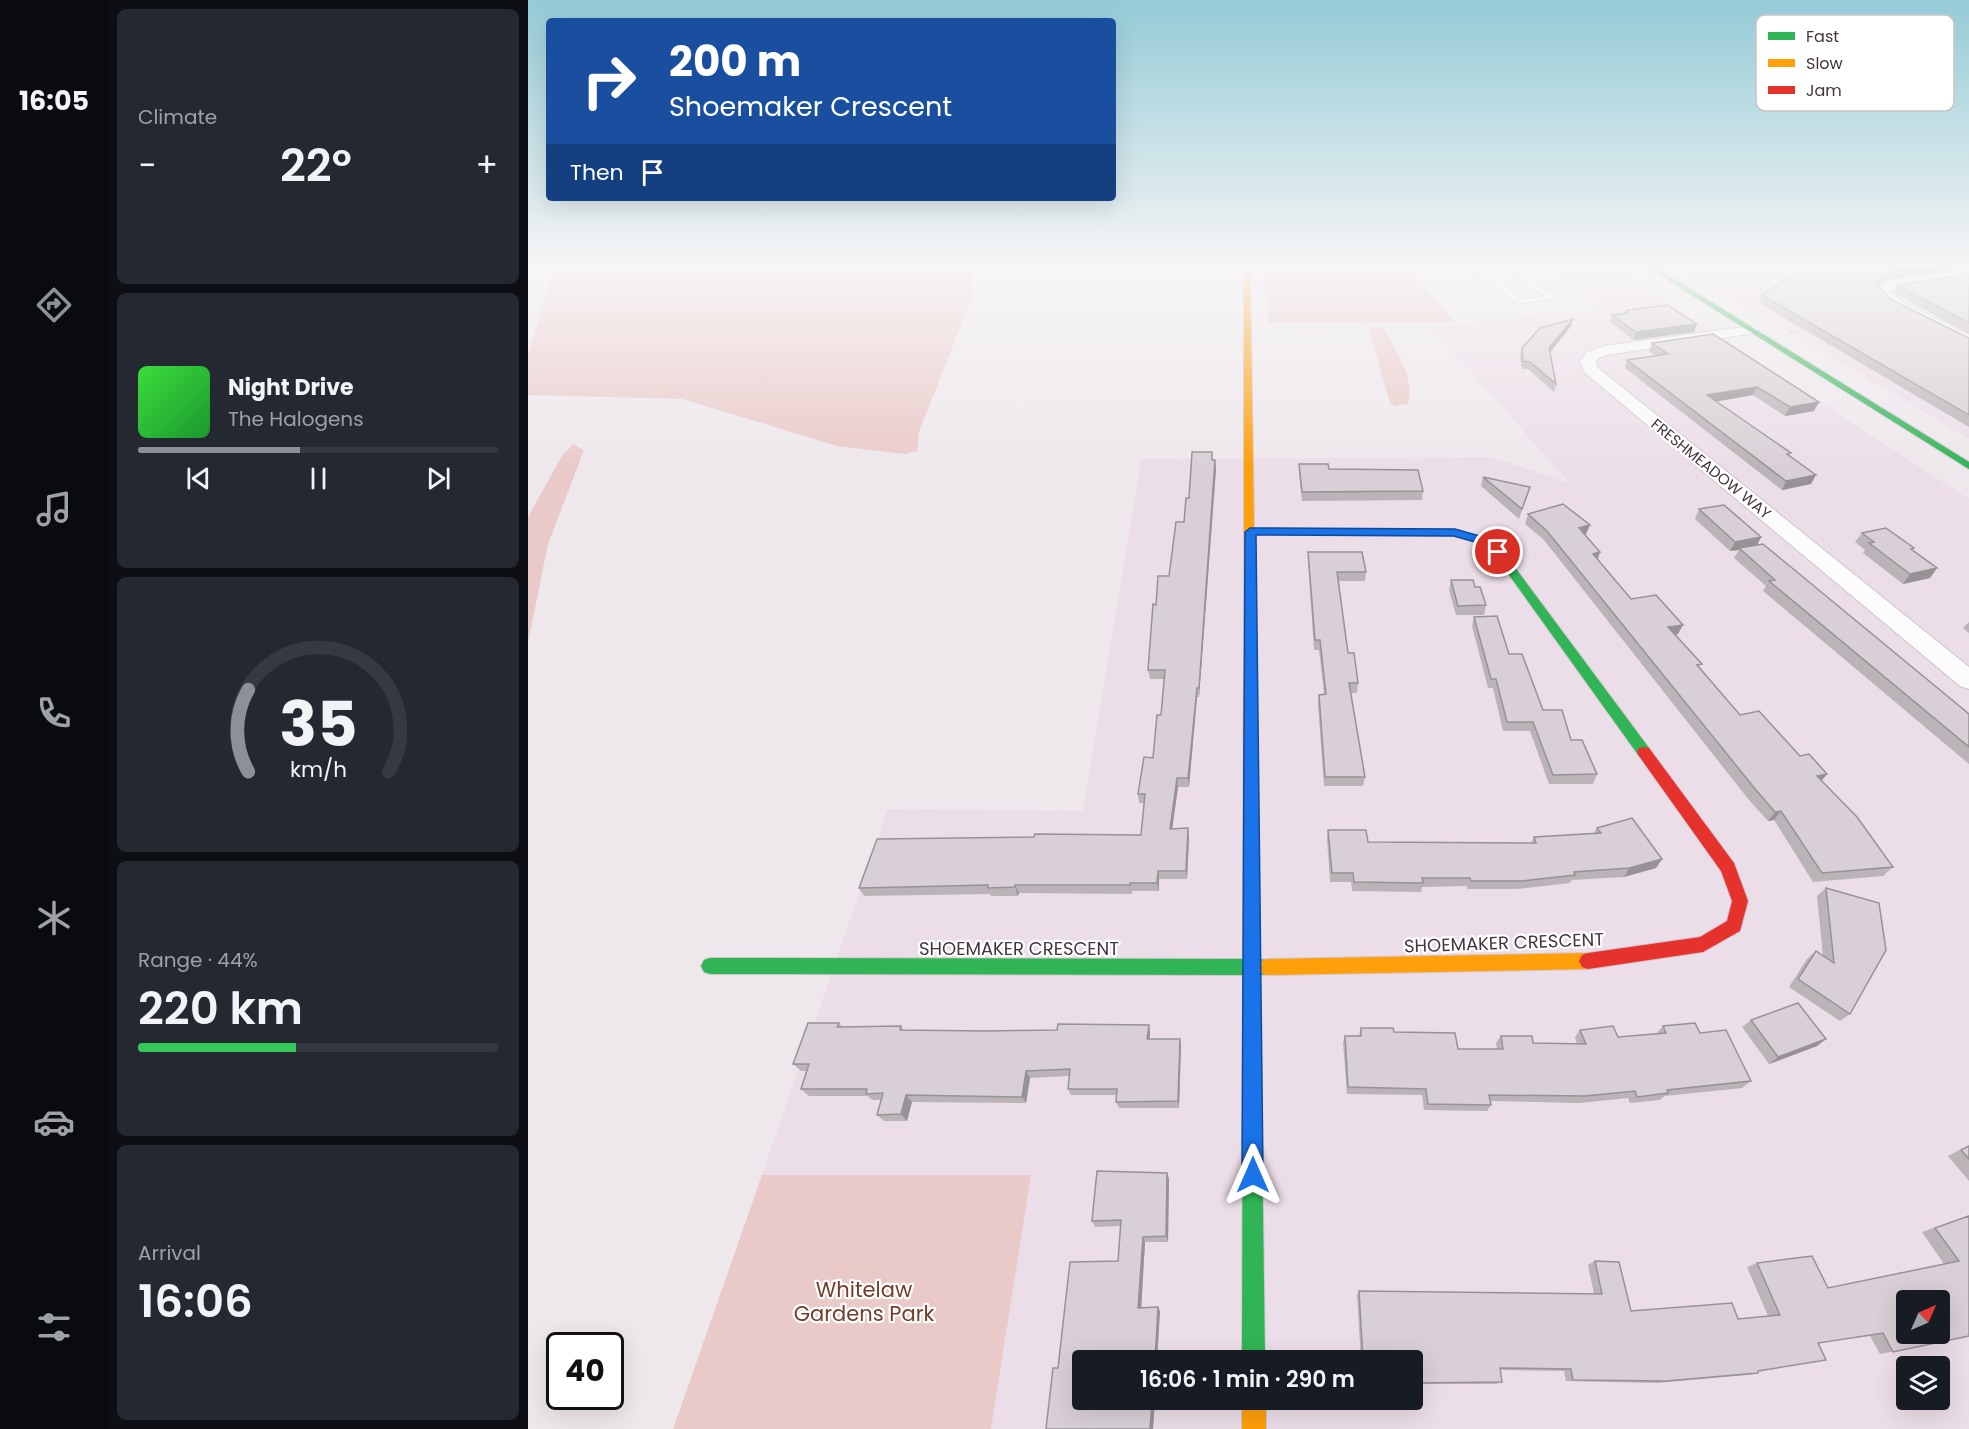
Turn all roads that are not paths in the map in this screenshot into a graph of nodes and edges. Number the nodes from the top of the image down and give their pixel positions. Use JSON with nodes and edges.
{"nodes":[{"id":1,"x":1249,"y":334,"type":"edge"},
{"id":2,"x":1749,"y":334,"type":"edge"},
{"id":3,"x":1756,"y":334,"type":"edge"},
{"id":4,"x":1955,"y":334,"type":"edge"},
{"id":5,"x":1969,"y":341,"type":"edge"},
{"id":6,"x":1969,"y":466,"type":"edge"},
{"id":7,"x":1250,"y":532,"type":"junction"},
{"id":8,"x":1969,"y":680,"type":"edge"},
{"id":9,"x":710,"y":966,"type":"dead end"},
{"id":10,"x":1252,"y":967,"type":"junction"},
{"id":11,"x":1254,"y":1350,"type":"edge"},
{"id":12,"x":1254,"y":1410,"type":"edge"},
{"id":13,"x":1254,"y":1429,"type":"edge"}],
"edges":[{"from":1,"to":7,"type":"street"},
{"from":2,"to":8,"type":"street","name":"FRESHMEADOW WAY"},
{"from":3,"to":6,"type":"street"},
{"from":4,"to":5,"type":"street"},
{"from":7,"to":10,"type":"street"},
{"from":7,"to":10,"type":"street","name":"SHOEMAKER CRESCENT"},
{"from":9,"to":10,"type":"street","name":"SHOEMAKER CRESCENT"},
{"from":10,"to":11,"type":"street"},
{"from":12,"to":13,"type":"street"}]}
